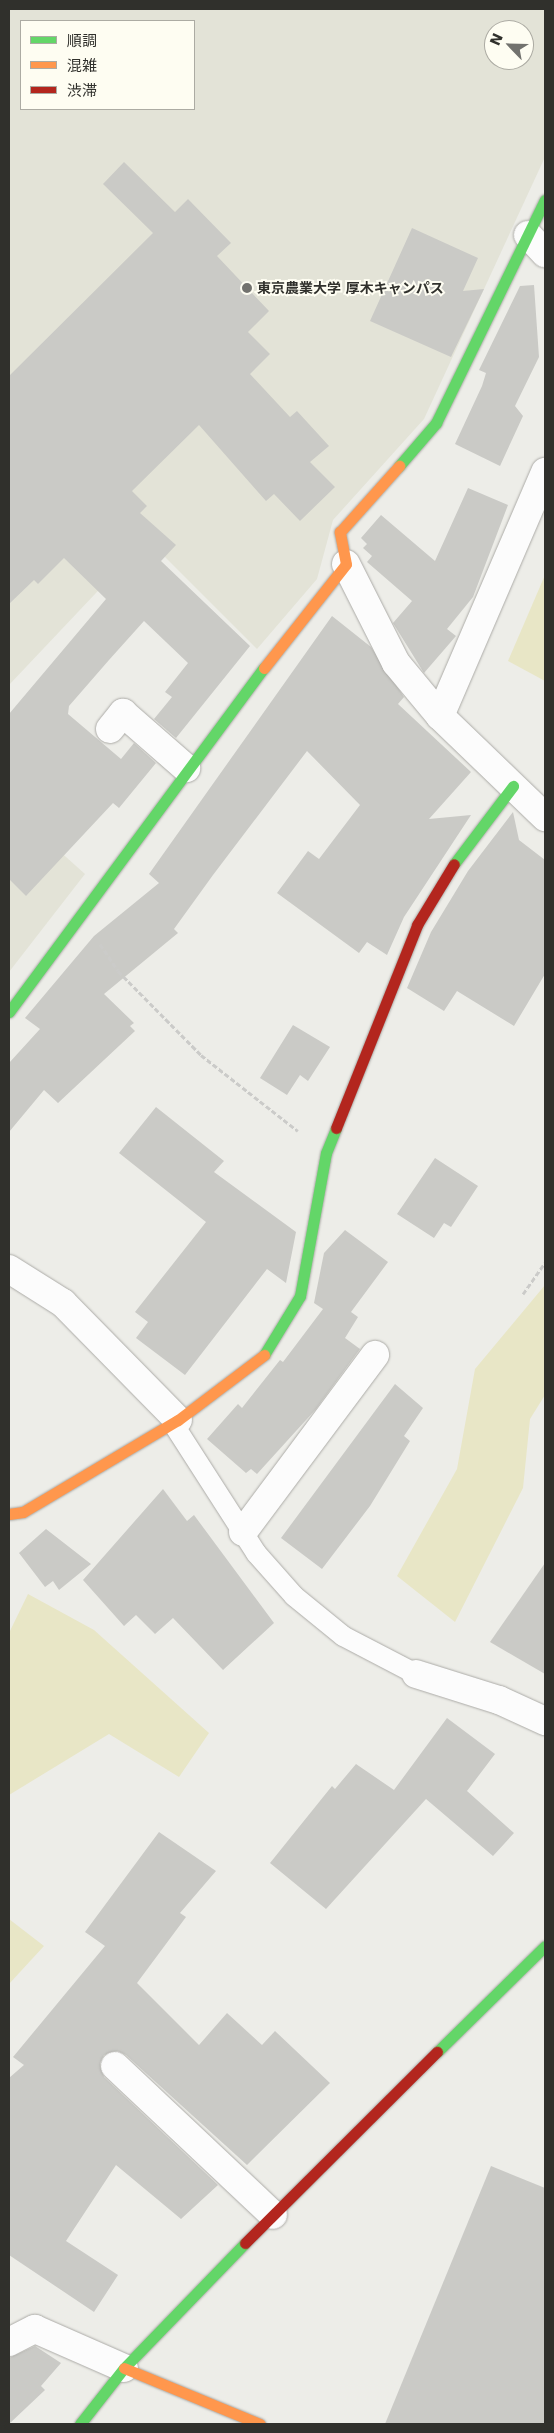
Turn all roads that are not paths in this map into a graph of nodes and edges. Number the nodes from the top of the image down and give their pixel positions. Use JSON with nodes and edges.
{"nodes":[{"id":1,"x":545,"y":200,"type":"edge"},
{"id":2,"x":537,"y":244,"type":"edge"},
{"id":3,"x":545,"y":472,"type":"edge"},
{"id":4,"x":346,"y":564,"type":"junction"},
{"id":5,"x":123,"y":713,"type":"dead end"},
{"id":6,"x":440,"y":716,"type":"junction"},
{"id":7,"x":186,"y":768,"type":"junction"},
{"id":8,"x":513,"y":786,"type":"junction"},
{"id":9,"x":545,"y":816,"type":"edge"},
{"id":10,"x":9,"y":1012,"type":"edge"},
{"id":11,"x":9,"y":1269,"type":"edge"},
{"id":12,"x":375,"y":1355,"type":"dead end"},
{"id":13,"x":175,"y":1421,"type":"junction"},
{"id":14,"x":9,"y":1514,"type":"edge"},
{"id":15,"x":242,"y":1532,"type":"junction"},
{"id":16,"x":416,"y":1674,"type":"joint"},
{"id":17,"x":545,"y":1721,"type":"edge"},
{"id":18,"x":545,"y":1946,"type":"edge"},
{"id":19,"x":116,"y":2066,"type":"dead end"},
{"id":20,"x":273,"y":2215,"type":"junction"},
{"id":21,"x":9,"y":2342,"type":"edge"},
{"id":22,"x":124,"y":2368,"type":"junction"},
{"id":23,"x":80,"y":2424,"type":"edge"},
{"id":24,"x":260,"y":2424,"type":"edge"}],
"edges":[{"from":1,"to":2,"type":"street"},
{"from":2,"to":4,"type":"street"},
{"from":3,"to":6,"type":"street"},
{"from":4,"to":6,"type":"street"},
{"from":4,"to":7,"type":"street"},
{"from":5,"to":7,"type":"street"},
{"from":6,"to":8,"type":"street"},
{"from":7,"to":10,"type":"street"},
{"from":8,"to":9,"type":"street"},
{"from":8,"to":13,"type":"street"},
{"from":11,"to":13,"type":"street"},
{"from":12,"to":15,"type":"street"},
{"from":13,"to":14,"type":"street"},
{"from":13,"to":15,"type":"lane"},
{"from":15,"to":16,"type":"lane"},
{"from":16,"to":17,"type":"street"},
{"from":18,"to":20,"type":"street"},
{"from":19,"to":20,"type":"street"},
{"from":20,"to":22,"type":"street"},
{"from":21,"to":22,"type":"street"},
{"from":22,"to":23,"type":"street"},
{"from":22,"to":24,"type":"street"}]}
